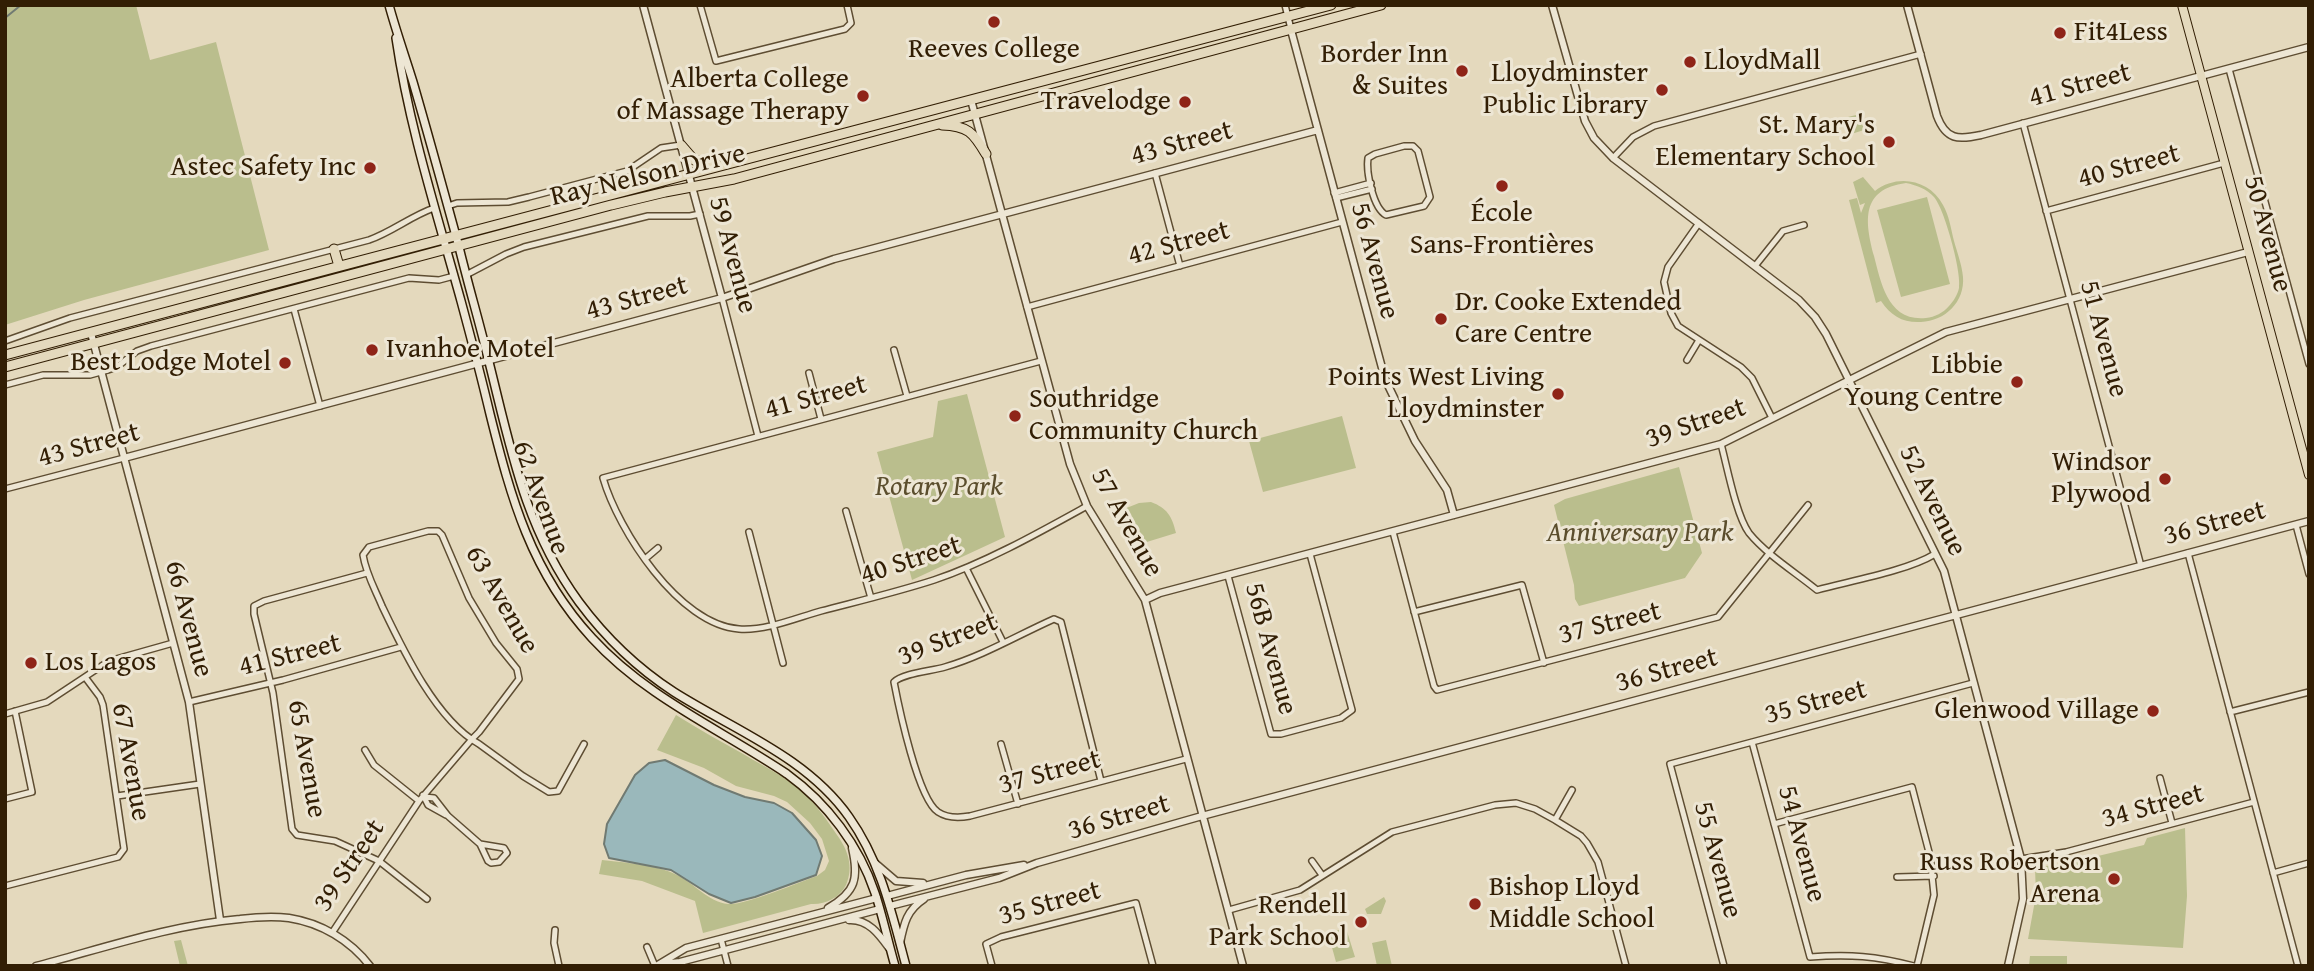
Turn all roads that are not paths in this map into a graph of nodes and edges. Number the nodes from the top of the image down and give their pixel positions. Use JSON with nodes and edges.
{"nodes":[{"id":1,"x":389,"y":5,"type":"edge"},
{"id":2,"x":643,"y":5,"type":"edge"},
{"id":3,"x":700,"y":5,"type":"edge"},
{"id":4,"x":847,"y":5,"type":"edge"},
{"id":5,"x":1284,"y":5,"type":"edge"},
{"id":6,"x":1331,"y":5,"type":"edge"},
{"id":7,"x":1381,"y":5,"type":"edge"},
{"id":8,"x":1552,"y":5,"type":"edge"},
{"id":9,"x":1907,"y":5,"type":"edge"},
{"id":10,"x":2182,"y":5,"type":"edge"},
{"id":11,"x":393,"y":17,"type":"junction"},
{"id":12,"x":1288,"y":17,"type":"junction"},
{"id":13,"x":1291,"y":30,"type":"junction"},
{"id":14,"x":2309,"y":47,"type":"edge"},
{"id":15,"x":1921,"y":54,"type":"junction"},
{"id":16,"x":2229,"y":69,"type":"junction"},
{"id":17,"x":2201,"y":76,"type":"junction"},
{"id":18,"x":971,"y":100,"type":"junction"},
{"id":19,"x":975,"y":113,"type":"junction"},
{"id":20,"x":2023,"y":124,"type":"junction"},
{"id":21,"x":933,"y":125,"type":"junction"},
{"id":22,"x":1318,"y":130,"type":"junction"},
{"id":23,"x":681,"y":145,"type":"junction"},
{"id":24,"x":986,"y":154,"type":"junction"},
{"id":25,"x":1613,"y":158,"type":"junction"},
{"id":26,"x":2224,"y":163,"type":"junction"},
{"id":27,"x":724,"y":166,"type":"junction"},
{"id":28,"x":1155,"y":173,"type":"junction"},
{"id":29,"x":690,"y":174,"type":"junction"},
{"id":30,"x":692,"y":186,"type":"junction"},
{"id":31,"x":1372,"y":186,"type":"junction"},
{"id":32,"x":1335,"y":196,"type":"junction"},
{"id":33,"x":448,"y":206,"type":"junction"},
{"id":34,"x":434,"y":208,"type":"junction"},
{"id":35,"x":2046,"y":211,"type":"junction"},
{"id":36,"x":1002,"y":213,"type":"junction"},
{"id":37,"x":700,"y":214,"type":"junction"},
{"id":38,"x":1342,"y":222,"type":"junction"},
{"id":39,"x":1699,"y":223,"type":"junction"},
{"id":40,"x":1804,"y":225,"type":"dead end"},
{"id":41,"x":456,"y":235,"type":"junction"},
{"id":42,"x":443,"y":238,"type":"junction"},
{"id":43,"x":459,"y":247,"type":"junction"},
{"id":44,"x":334,"y":249,"type":"junction"},
{"id":45,"x":446,"y":251,"type":"junction"},
{"id":46,"x":2248,"y":252,"type":"junction"},
{"id":47,"x":339,"y":266,"type":"junction"},
{"id":48,"x":1180,"y":266,"type":"junction"},
{"id":49,"x":1755,"y":266,"type":"junction"},
{"id":50,"x":466,"y":275,"type":"junction"},
{"id":51,"x":454,"y":276,"type":"junction"},
{"id":52,"x":722,"y":298,"type":"junction"},
{"id":53,"x":2071,"y":300,"type":"junction"},
{"id":54,"x":1027,"y":307,"type":"junction"},
{"id":55,"x":294,"y":309,"type":"junction"},
{"id":56,"x":2309,"y":331,"type":"edge"},
{"id":57,"x":90,"y":333,"type":"junction"},
{"id":58,"x":2300,"y":333,"type":"junction"},
{"id":59,"x":1699,"y":340,"type":"junction"},
{"id":60,"x":5,"y":341,"type":"edge"},
{"id":61,"x":93,"y":343,"type":"junction"},
{"id":62,"x":894,"y":350,"type":"dead end"},
{"id":63,"x":5,"y":355,"type":"edge"},
{"id":64,"x":1687,"y":360,"type":"dead end"},
{"id":65,"x":489,"y":361,"type":"junction"},
{"id":66,"x":1041,"y":361,"type":"junction"},
{"id":67,"x":478,"y":364,"type":"junction"},
{"id":68,"x":2309,"y":364,"type":"edge"},
{"id":69,"x":5,"y":367,"type":"edge"},
{"id":70,"x":100,"y":372,"type":"junction"},
{"id":71,"x":808,"y":373,"type":"dead end"},
{"id":72,"x":1849,"y":380,"type":"junction"},
{"id":73,"x":5,"y":385,"type":"edge"},
{"id":74,"x":907,"y":396,"type":"junction"},
{"id":75,"x":320,"y":406,"type":"junction"},
{"id":76,"x":1772,"y":418,"type":"junction"},
{"id":77,"x":821,"y":419,"type":"junction"},
{"id":78,"x":758,"y":436,"type":"junction"},
{"id":79,"x":1721,"y":444,"type":"junction"},
{"id":80,"x":124,"y":458,"type":"junction"},
{"id":81,"x":2309,"y":475,"type":"edge"},
{"id":82,"x":5,"y":489,"type":"edge"},
{"id":83,"x":1808,"y":505,"type":"dead end"},
{"id":84,"x":1087,"y":506,"type":"junction"},
{"id":85,"x":846,"y":511,"type":"dead end"},
{"id":86,"x":1454,"y":515,"type":"junction"},
{"id":87,"x":2309,"y":521,"type":"edge"},
{"id":88,"x":2295,"y":525,"type":"junction"},
{"id":89,"x":749,"y":532,"type":"dead end"},
{"id":90,"x":1393,"y":532,"type":"junction"},
{"id":91,"x":658,"y":548,"type":"dead end"},
{"id":92,"x":1770,"y":553,"type":"junction"},
{"id":93,"x":2188,"y":553,"type":"junction"},
{"id":94,"x":1310,"y":554,"type":"junction"},
{"id":95,"x":1935,"y":554,"type":"junction"},
{"id":96,"x":645,"y":559,"type":"junction"},
{"id":97,"x":2141,"y":566,"type":"junction"},
{"id":98,"x":966,"y":568,"type":"junction"},
{"id":99,"x":367,"y":573,"type":"junction"},
{"id":100,"x":2309,"y":574,"type":"edge"},
{"id":101,"x":1228,"y":576,"type":"junction"},
{"id":102,"x":871,"y":598,"type":"junction"},
{"id":103,"x":1144,"y":600,"type":"junction"},
{"id":104,"x":1414,"y":612,"type":"junction"},
{"id":105,"x":1956,"y":615,"type":"junction"},
{"id":106,"x":774,"y":624,"type":"junction"},
{"id":107,"x":1003,"y":642,"type":"junction"},
{"id":108,"x":173,"y":643,"type":"junction"},
{"id":109,"x":401,"y":647,"type":"junction"},
{"id":110,"x":783,"y":663,"type":"dead end"},
{"id":111,"x":1544,"y":663,"type":"junction"},
{"id":112,"x":85,"y":677,"type":"junction"},
{"id":113,"x":271,"y":683,"type":"junction"},
{"id":114,"x":1973,"y":683,"type":"junction"},
{"id":115,"x":515,"y":685,"type":"joint"},
{"id":116,"x":2309,"y":692,"type":"edge"},
{"id":117,"x":189,"y":702,"type":"junction"},
{"id":118,"x":15,"y":711,"type":"junction"},
{"id":119,"x":2230,"y":712,"type":"junction"},
{"id":120,"x":5,"y":714,"type":"edge"},
{"id":121,"x":472,"y":740,"type":"junction"},
{"id":122,"x":1752,"y":742,"type":"junction"},
{"id":123,"x":584,"y":744,"type":"dead end"},
{"id":124,"x":1001,"y":744,"type":"dead end"},
{"id":125,"x":365,"y":750,"type":"dead end"},
{"id":126,"x":1186,"y":759,"type":"junction"},
{"id":127,"x":1670,"y":765,"type":"joint"},
{"id":128,"x":2160,"y":778,"type":"dead end"},
{"id":129,"x":1101,"y":781,"type":"junction"},
{"id":130,"x":200,"y":784,"type":"junction"},
{"id":131,"x":1572,"y":790,"type":"dead end"},
{"id":132,"x":117,"y":796,"type":"junction"},
{"id":133,"x":422,"y":798,"type":"junction"},
{"id":134,"x":5,"y":799,"type":"edge"},
{"id":135,"x":928,"y":802,"type":"joint"},
{"id":136,"x":2254,"y":802,"type":"junction"},
{"id":137,"x":1018,"y":804,"type":"junction"},
{"id":138,"x":1202,"y":816,"type":"junction"},
{"id":139,"x":1555,"y":820,"type":"junction"},
{"id":140,"x":2172,"y":823,"type":"junction"},
{"id":141,"x":1774,"y":824,"type":"junction"},
{"id":142,"x":851,"y":843,"type":"junction"},
{"id":143,"x":480,"y":844,"type":"junction"},
{"id":144,"x":2021,"y":859,"type":"junction"},
{"id":145,"x":379,"y":861,"type":"junction"},
{"id":146,"x":1312,"y":861,"type":"dead end"},
{"id":147,"x":876,"y":863,"type":"junction"},
{"id":148,"x":1037,"y":863,"type":"junction"},
{"id":149,"x":2309,"y":863,"type":"edge"},
{"id":150,"x":2273,"y":873,"type":"junction"},
{"id":151,"x":1322,"y":875,"type":"junction"},
{"id":152,"x":1934,"y":876,"type":"junction"},
{"id":153,"x":1897,"y":877,"type":"dead end"},
{"id":154,"x":935,"y":883,"type":"junction"},
{"id":155,"x":5,"y":886,"type":"edge"},
{"id":156,"x":887,"y":895,"type":"junction"},
{"id":157,"x":929,"y":896,"type":"junction"},
{"id":158,"x":877,"y":898,"type":"junction"},
{"id":159,"x":427,"y":899,"type":"dead end"},
{"id":160,"x":890,"y":906,"type":"junction"},
{"id":161,"x":880,"y":909,"type":"junction"},
{"id":162,"x":1229,"y":910,"type":"junction"},
{"id":163,"x":810,"y":915,"type":"junction"},
{"id":164,"x":220,"y":920,"type":"junction"},
{"id":165,"x":833,"y":921,"type":"junction"},
{"id":166,"x":555,"y":930,"type":"dead end"},
{"id":167,"x":332,"y":933,"type":"junction"},
{"id":168,"x":721,"y":939,"type":"junction"},
{"id":169,"x":900,"y":944,"type":"junction"},
{"id":170,"x":647,"y":947,"type":"dead end"},
{"id":171,"x":724,"y":950,"type":"junction"},
{"id":172,"x":890,"y":950,"type":"junction"},
{"id":173,"x":657,"y":965,"type":"edge"},
{"id":174,"x":36,"y":966,"type":"edge"},
{"id":175,"x":370,"y":966,"type":"edge"},
{"id":176,"x":559,"y":966,"type":"edge"},
{"id":177,"x":728,"y":966,"type":"edge"},
{"id":178,"x":895,"y":966,"type":"edge"},
{"id":179,"x":906,"y":966,"type":"edge"},
{"id":180,"x":992,"y":966,"type":"edge"},
{"id":181,"x":1153,"y":966,"type":"edge"},
{"id":182,"x":1243,"y":966,"type":"edge"},
{"id":183,"x":1626,"y":966,"type":"edge"},
{"id":184,"x":1724,"y":966,"type":"edge"},
{"id":185,"x":1916,"y":966,"type":"edge"},
{"id":186,"x":2008,"y":966,"type":"edge"},
{"id":187,"x":2298,"y":966,"type":"edge"}],
"edges":[{"from":1,"to":11,"type":"main road","name":"62 Avenue"},
{"from":2,"to":23,"type":"street","name":"59 Avenue"},
{"from":3,"to":4,"type":"street"},
{"from":5,"to":12,"type":"street","name":"56 Avenue"},
{"from":6,"to":12,"type":"highway","name":"Ray Nelson Drive"},
{"from":7,"to":13,"type":"highway","name":"Ray Nelson Drive"},
{"from":8,"to":25,"type":"street"},
{"from":9,"to":15,"type":"street"},
{"from":10,"to":17,"type":"main road","name":"50 Avenue"},
{"from":11,"to":33,"type":"main road","name":"62 Avenue"},
{"from":11,"to":34,"type":"main road","name":"62 Avenue"},
{"from":12,"to":13,"type":"street","name":"56 Avenue"},
{"from":12,"to":18,"type":"highway","name":"Ray Nelson Drive"},
{"from":13,"to":19,"type":"highway","name":"Ray Nelson Drive"},
{"from":13,"to":22,"type":"street","name":"56 Avenue"},
{"from":14,"to":16,"type":"street","name":"41 Street"},
{"from":15,"to":20,"type":"street","name":"41 Street"},
{"from":15,"to":25,"type":"street"},
{"from":16,"to":17,"type":"street","name":"41 Street"},
{"from":16,"to":58,"type":"street","name":"50 Avenue"},
{"from":17,"to":20,"type":"street","name":"41 Street"},
{"from":17,"to":26,"type":"main road","name":"50 Avenue"},
{"from":18,"to":19,"type":"street","name":"57 Avenue"},
{"from":18,"to":27,"type":"highway","name":"Ray Nelson Drive"},
{"from":19,"to":21,"type":"highway","name":"Ray Nelson Drive"},
{"from":19,"to":24,"type":"street","name":"57 Avenue"},
{"from":20,"to":35,"type":"street","name":"51 Avenue"},
{"from":21,"to":24,"type":"highway"},
{"from":21,"to":30,"type":"highway","name":"Ray Nelson Drive"},
{"from":22,"to":28,"type":"street","name":"43 Street"},
{"from":22,"to":32,"type":"street","name":"56 Avenue"},
{"from":23,"to":27,"type":"highway"},
{"from":23,"to":29,"type":"street","name":"59 Avenue"},
{"from":23,"to":33,"type":"street"},
{"from":24,"to":36,"type":"street","name":"57 Avenue"},
{"from":25,"to":39,"type":"street","name":"52 Avenue"},
{"from":26,"to":35,"type":"street","name":"40 Street"},
{"from":26,"to":46,"type":"main road","name":"50 Avenue"},
{"from":27,"to":29,"type":"highway","name":"Ray Nelson Drive"},
{"from":28,"to":36,"type":"street","name":"43 Street"},
{"from":28,"to":48,"type":"street"},
{"from":29,"to":30,"type":"street","name":"59 Avenue"},
{"from":29,"to":41,"type":"highway","name":"Ray Nelson Drive"},
{"from":30,"to":37,"type":"street","name":"59 Avenue"},
{"from":30,"to":43,"type":"highway","name":"Ray Nelson Drive"},
{"from":31,"to":31,"type":"street"},
{"from":31,"to":32,"type":"street"},
{"from":32,"to":38,"type":"street","name":"56 Avenue"},
{"from":33,"to":41,"type":"main road","name":"62 Avenue"},
{"from":34,"to":42,"type":"main road","name":"62 Avenue"},
{"from":34,"to":44,"type":"street"},
{"from":35,"to":53,"type":"street","name":"51 Avenue"},
{"from":36,"to":52,"type":"street","name":"43 Street"},
{"from":36,"to":54,"type":"street","name":"57 Avenue"},
{"from":37,"to":50,"type":"street"},
{"from":37,"to":52,"type":"street","name":"59 Avenue"},
{"from":38,"to":48,"type":"street","name":"42 Street"},
{"from":38,"to":86,"type":"street","name":"56 Avenue"},
{"from":39,"to":49,"type":"street","name":"52 Avenue"},
{"from":39,"to":59,"type":"street"},
{"from":40,"to":49,"type":"street"},
{"from":41,"to":42,"type":"highway","name":"Ray Nelson Drive"},
{"from":41,"to":43,"type":"main road","name":"62 Avenue"},
{"from":42,"to":45,"type":"main road","name":"62 Avenue"},
{"from":42,"to":47,"type":"highway","name":"Ray Nelson Drive"},
{"from":43,"to":45,"type":"highway","name":"Ray Nelson Drive"},
{"from":43,"to":50,"type":"main road","name":"62 Avenue"},
{"from":44,"to":47,"type":"highway"},
{"from":44,"to":60,"type":"street"},
{"from":45,"to":51,"type":"main road","name":"62 Avenue"},
{"from":45,"to":61,"type":"highway","name":"Ray Nelson Drive"},
{"from":46,"to":53,"type":"street","name":"39 Street"},
{"from":46,"to":81,"type":"main road","name":"50 Avenue"},
{"from":47,"to":57,"type":"highway","name":"Ray Nelson Drive"},
{"from":48,"to":54,"type":"street","name":"42 Street"},
{"from":49,"to":72,"type":"street","name":"52 Avenue"},
{"from":50,"to":65,"type":"main road","name":"62 Avenue"},
{"from":51,"to":55,"type":"street"},
{"from":51,"to":67,"type":"main road","name":"62 Avenue"},
{"from":52,"to":65,"type":"street","name":"43 Street"},
{"from":52,"to":78,"type":"street","name":"59 Avenue"},
{"from":53,"to":72,"type":"street","name":"39 Street"},
{"from":53,"to":97,"type":"street","name":"51 Avenue"},
{"from":54,"to":66,"type":"street","name":"57 Avenue"},
{"from":55,"to":70,"type":"street"},
{"from":55,"to":75,"type":"street"},
{"from":56,"to":58,"type":"street"},
{"from":57,"to":61,"type":"street","name":"66 Avenue"},
{"from":57,"to":63,"type":"highway","name":"Ray Nelson Drive"},
{"from":58,"to":68,"type":"street","name":"50 Avenue"},
{"from":59,"to":64,"type":"street"},
{"from":59,"to":76,"type":"street"},
{"from":61,"to":69,"type":"highway","name":"Ray Nelson Drive"},
{"from":61,"to":70,"type":"street","name":"66 Avenue"},
{"from":62,"to":74,"type":"street"},
{"from":65,"to":67,"type":"street","name":"43 Street"},
{"from":65,"to":147,"type":"main road","name":"62 Avenue"},
{"from":66,"to":74,"type":"street","name":"41 Street"},
{"from":66,"to":84,"type":"street","name":"57 Avenue"},
{"from":67,"to":75,"type":"street","name":"43 Street"},
{"from":67,"to":142,"type":"main road","name":"62 Avenue"},
{"from":70,"to":73,"type":"street"},
{"from":70,"to":80,"type":"street","name":"66 Avenue"},
{"from":71,"to":77,"type":"street"},
{"from":72,"to":76,"type":"street","name":"39 Street"},
{"from":72,"to":95,"type":"street","name":"52 Avenue"},
{"from":74,"to":77,"type":"street","name":"41 Street"},
{"from":75,"to":80,"type":"street","name":"43 Street"},
{"from":76,"to":79,"type":"street","name":"39 Street"},
{"from":77,"to":78,"type":"street","name":"41 Street"},
{"from":78,"to":96,"type":"street","name":"41 Street"},
{"from":79,"to":86,"type":"street","name":"39 Street"},
{"from":79,"to":92,"type":"street"},
{"from":80,"to":82,"type":"street","name":"43 Street"},
{"from":80,"to":108,"type":"street","name":"66 Avenue"},
{"from":83,"to":92,"type":"street","name":"37 Street"},
{"from":84,"to":98,"type":"street","name":"40 Street"},
{"from":84,"to":103,"type":"street","name":"57 Avenue"},
{"from":85,"to":102,"type":"street"},
{"from":86,"to":90,"type":"street","name":"39 Street"},
{"from":87,"to":88,"type":"street","name":"36 Street"},
{"from":88,"to":93,"type":"street","name":"36 Street"},
{"from":88,"to":100,"type":"street"},
{"from":89,"to":106,"type":"street"},
{"from":90,"to":94,"type":"street","name":"39 Street"},
{"from":90,"to":104,"type":"street"},
{"from":91,"to":96,"type":"street"},
{"from":92,"to":95,"type":"street"},
{"from":92,"to":111,"type":"street","name":"37 Street"},
{"from":93,"to":97,"type":"street","name":"36 Street"},
{"from":93,"to":119,"type":"street"},
{"from":94,"to":101,"type":"street","name":"39 Street"},
{"from":94,"to":101,"type":"street","name":"56B Avenue"},
{"from":95,"to":105,"type":"street","name":"52 Avenue"},
{"from":96,"to":106,"type":"street","name":"40 Street"},
{"from":97,"to":105,"type":"street","name":"36 Street"},
{"from":98,"to":102,"type":"street","name":"40 Street"},
{"from":98,"to":107,"type":"street"},
{"from":99,"to":109,"type":"street"},
{"from":99,"to":113,"type":"street","name":"65 Avenue"},
{"from":99,"to":115,"type":"street","name":"63 Avenue"},
{"from":101,"to":103,"type":"street","name":"39 Street"},
{"from":102,"to":106,"type":"street","name":"40 Street"},
{"from":103,"to":126,"type":"street","name":"57 Avenue"},
{"from":104,"to":111,"type":"street"},
{"from":104,"to":111,"type":"street","name":"37 Street"},
{"from":105,"to":114,"type":"street","name":"52 Avenue"},
{"from":105,"to":138,"type":"street","name":"36 Street"},
{"from":106,"to":110,"type":"street"},
{"from":107,"to":129,"type":"street","name":"39 Street"},
{"from":107,"to":135,"type":"street","name":"39 Street"},
{"from":108,"to":112,"type":"street"},
{"from":108,"to":117,"type":"street","name":"66 Avenue"},
{"from":109,"to":113,"type":"street","name":"41 Street"},
{"from":109,"to":121,"type":"street"},
{"from":112,"to":118,"type":"street"},
{"from":112,"to":132,"type":"street","name":"67 Avenue"},
{"from":113,"to":117,"type":"street","name":"41 Street"},
{"from":113,"to":145,"type":"street","name":"65 Avenue"},
{"from":114,"to":122,"type":"street","name":"35 Street"},
{"from":114,"to":144,"type":"street","name":"52 Avenue"},
{"from":115,"to":121,"type":"street","name":"39 Street"},
{"from":116,"to":119,"type":"street"},
{"from":117,"to":130,"type":"street","name":"66 Avenue"},
{"from":118,"to":120,"type":"street"},
{"from":118,"to":134,"type":"street"},
{"from":119,"to":136,"type":"street"},
{"from":121,"to":123,"type":"street"},
{"from":121,"to":133,"type":"street","name":"39 Street"},
{"from":122,"to":127,"type":"street","name":"35 Street"},
{"from":122,"to":141,"type":"street","name":"54 Avenue"},
{"from":124,"to":137,"type":"street"},
{"from":125,"to":133,"type":"street"},
{"from":126,"to":129,"type":"street","name":"37 Street"},
{"from":126,"to":138,"type":"street","name":"57 Avenue"},
{"from":127,"to":184,"type":"street","name":"55 Avenue"},
{"from":128,"to":140,"type":"street"},
{"from":129,"to":137,"type":"street","name":"37 Street"},
{"from":130,"to":132,"type":"street"},
{"from":130,"to":164,"type":"street","name":"66 Avenue"},
{"from":131,"to":139,"type":"street"},
{"from":132,"to":155,"type":"street","name":"67 Avenue"},
{"from":133,"to":143,"type":"street"},
{"from":133,"to":145,"type":"street","name":"39 Street"},
{"from":135,"to":137,"type":"street","name":"37 Street"},
{"from":136,"to":140,"type":"street","name":"34 Street"},
{"from":136,"to":150,"type":"street"},
{"from":138,"to":148,"type":"street","name":"36 Street"},
{"from":138,"to":162,"type":"street","name":"57 Avenue"},
{"from":139,"to":151,"type":"street"},
{"from":139,"to":183,"type":"street"},
{"from":140,"to":144,"type":"street","name":"34 Street"},
{"from":141,"to":152,"type":"street"},
{"from":141,"to":185,"type":"street","name":"54 Avenue"},
{"from":142,"to":158,"type":"main road","name":"62 Avenue"},
{"from":142,"to":163,"type":"street"},
{"from":143,"to":143,"type":"street"},
{"from":144,"to":186,"type":"street","name":"52 Avenue"},
{"from":145,"to":159,"type":"street"},
{"from":145,"to":167,"type":"street","name":"39 Street"},
{"from":146,"to":151,"type":"street"},
{"from":147,"to":154,"type":"street"},
{"from":147,"to":156,"type":"main road","name":"62 Avenue"},
{"from":148,"to":154,"type":"street","name":"36 Street"},
{"from":148,"to":157,"type":"street","name":"36 Street"},
{"from":149,"to":150,"type":"street"},
{"from":150,"to":187,"type":"street"},
{"from":151,"to":162,"type":"street"},
{"from":152,"to":153,"type":"street"},
{"from":152,"to":185,"type":"street"},
{"from":154,"to":156,"type":"street","name":"36 Street"},
{"from":156,"to":158,"type":"main road","name":"36 Street"},
{"from":156,"to":160,"type":"main road"},
{"from":157,"to":160,"type":"street","name":"36 Street"},
{"from":157,"to":169,"type":"street"},
{"from":158,"to":161,"type":"main road"},
{"from":158,"to":163,"type":"street","name":"36 Street"},
{"from":160,"to":161,"type":"main road","name":"36 Street"},
{"from":160,"to":169,"type":"main road"},
{"from":161,"to":165,"type":"street","name":"36 Street"},
{"from":161,"to":172,"type":"main road"},
{"from":162,"to":182,"type":"street","name":"57 Avenue"},
{"from":163,"to":168,"type":"street","name":"36 Street"},
{"from":164,"to":167,"type":"street","name":"39 Street"},
{"from":164,"to":174,"type":"street","name":"39 Street"},
{"from":165,"to":171,"type":"street","name":"36 Street"},
{"from":165,"to":172,"type":"street"},
{"from":166,"to":176,"type":"street"},
{"from":167,"to":175,"type":"street"},
{"from":168,"to":171,"type":"street"},
{"from":168,"to":173,"type":"street","name":"36 Street"},
{"from":169,"to":179,"type":"main road"},
{"from":170,"to":173,"type":"street"},
{"from":171,"to":173,"type":"street","name":"36 Street"},
{"from":171,"to":177,"type":"street"},
{"from":172,"to":178,"type":"main road"},
{"from":180,"to":181,"type":"street","name":"35 Street"}]}
